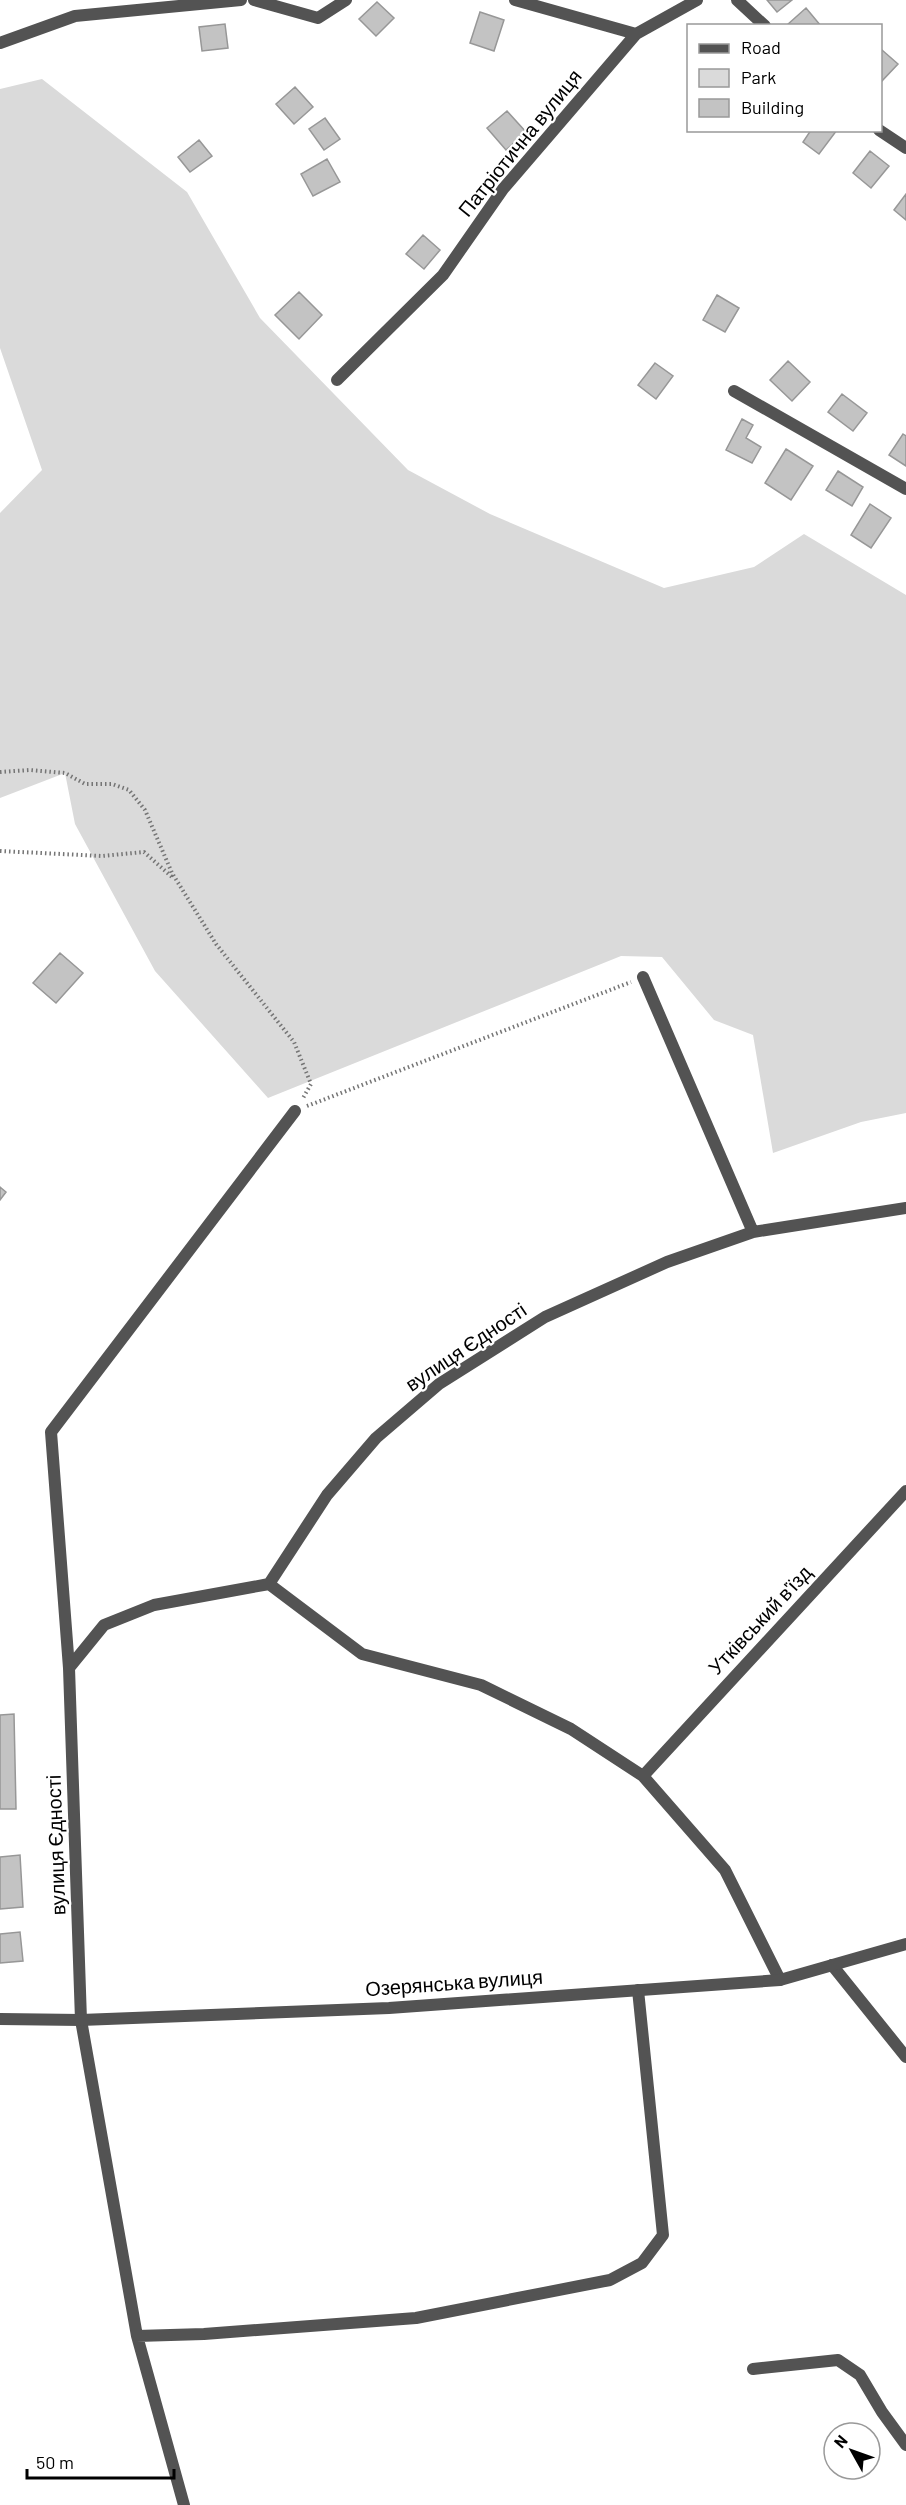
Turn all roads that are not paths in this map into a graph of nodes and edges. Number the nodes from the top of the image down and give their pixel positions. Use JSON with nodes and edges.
{"nodes":[{"id":1,"x":241,"y":0,"type":"edge"},
{"id":2,"x":254,"y":0,"type":"edge"},
{"id":3,"x":346,"y":0,"type":"edge"},
{"id":4,"x":515,"y":0,"type":"edge"},
{"id":5,"x":697,"y":0,"type":"edge"},
{"id":6,"x":737,"y":0,"type":"edge"},
{"id":7,"x":763,"y":24,"type":"edge"},
{"id":8,"x":636,"y":34,"type":"junction"},
{"id":9,"x":0,"y":43,"type":"edge"},
{"id":10,"x":882,"y":132,"type":"edge"},
{"id":11,"x":906,"y":148,"type":"edge"},
{"id":12,"x":337,"y":380,"type":"dead end"},
{"id":13,"x":734,"y":391,"type":"dead end"},
{"id":14,"x":906,"y":489,"type":"edge"},
{"id":15,"x":643,"y":977,"type":"road end"},
{"id":16,"x":295,"y":1111,"type":"road end"},
{"id":17,"x":906,"y":1208,"type":"edge"},
{"id":18,"x":753,"y":1232,"type":"junction"},
{"id":19,"x":906,"y":1491,"type":"edge"},
{"id":20,"x":269,"y":1584,"type":"junction"},
{"id":21,"x":69,"y":1668,"type":"junction"},
{"id":22,"x":643,"y":1776,"type":"junction"},
{"id":23,"x":906,"y":1944,"type":"edge"},
{"id":24,"x":832,"y":1965,"type":"junction"},
{"id":25,"x":780,"y":1980,"type":"junction"},
{"id":26,"x":638,"y":1990,"type":"junction"},
{"id":27,"x":0,"y":2019,"type":"edge"},
{"id":28,"x":81,"y":2020,"type":"junction"},
{"id":29,"x":906,"y":2056,"type":"edge"},
{"id":30,"x":137,"y":2336,"type":"junction"},
{"id":31,"x":753,"y":2369,"type":"dead end"},
{"id":32,"x":906,"y":2445,"type":"edge"},
{"id":33,"x":184,"y":2505,"type":"edge"}],
"edges":[{"from":1,"to":9,"type":"street"},
{"from":2,"to":3,"type":"street"},
{"from":4,"to":8,"type":"street"},
{"from":5,"to":8,"type":"street","name":"Патріотична вулиця"},
{"from":6,"to":7,"type":"street"},
{"from":8,"to":12,"type":"street","name":"Патріотична вулиця"},
{"from":10,"to":11,"type":"street"},
{"from":13,"to":14,"type":"street"},
{"from":15,"to":18,"type":"street"},
{"from":16,"to":21,"type":"street","name":"вулиця Єдності"},
{"from":17,"to":18,"type":"street","name":"вулиця Єдності"},
{"from":18,"to":20,"type":"street","name":"вулиця Єдності"},
{"from":19,"to":22,"type":"street","name":"Утківський в'їзд"},
{"from":20,"to":21,"type":"street"},
{"from":20,"to":22,"type":"street"},
{"from":21,"to":28,"type":"street","name":"вулиця Єдності"},
{"from":22,"to":25,"type":"street"},
{"from":23,"to":24,"type":"street","name":"Озерянська вулиця"},
{"from":24,"to":25,"type":"street","name":"Озерянська вулиця"},
{"from":24,"to":29,"type":"street"},
{"from":25,"to":26,"type":"street","name":"Озерянська вулиця"},
{"from":26,"to":28,"type":"street","name":"Озерянська вулиця"},
{"from":26,"to":30,"type":"street"},
{"from":27,"to":28,"type":"street","name":"Озерянська вулиця"},
{"from":28,"to":30,"type":"street","name":"вулиця Єдності"},
{"from":30,"to":33,"type":"street","name":"вулиця Єдності"},
{"from":31,"to":32,"type":"street"}]}
